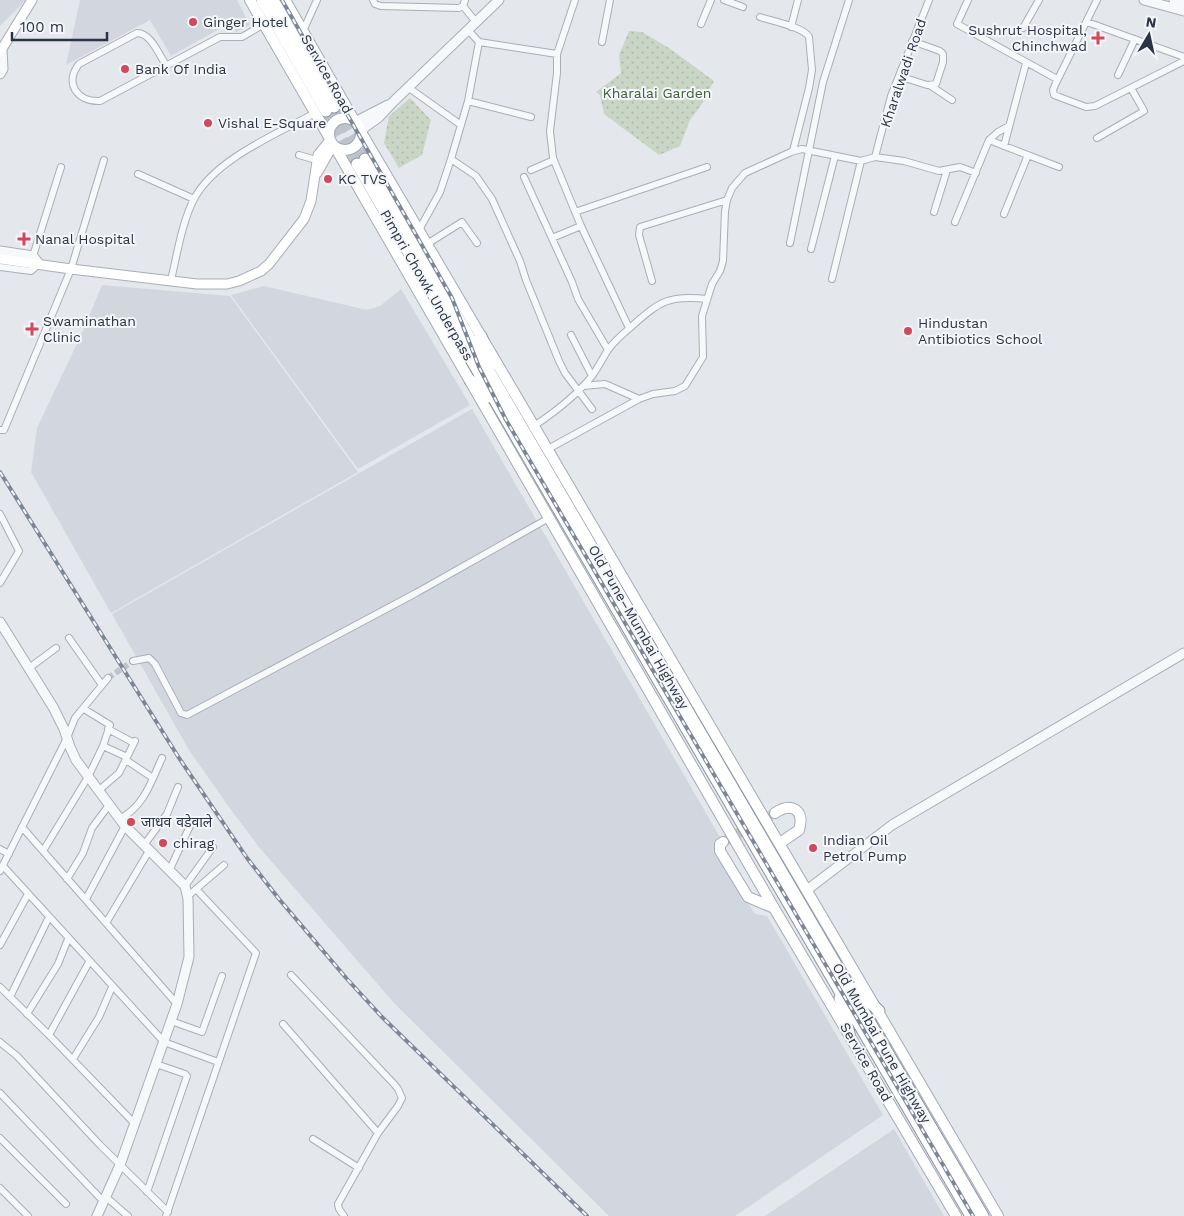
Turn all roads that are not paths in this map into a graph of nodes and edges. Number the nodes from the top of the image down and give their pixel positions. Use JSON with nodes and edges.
{"nodes":[{"id":1,"x":32,"y":0,"type":"edge"},
{"id":2,"x":250,"y":0,"type":"edge"},
{"id":3,"x":262,"y":0,"type":"edge"},
{"id":4,"x":272,"y":0,"type":"edge"},
{"id":5,"x":285,"y":0,"type":"edge"},
{"id":6,"x":316,"y":0,"type":"edge"},
{"id":7,"x":373,"y":0,"type":"edge"},
{"id":8,"x":500,"y":0,"type":"edge"},
{"id":9,"x":575,"y":0,"type":"edge"},
{"id":10,"x":610,"y":0,"type":"edge"},
{"id":11,"x":711,"y":0,"type":"edge"},
{"id":12,"x":724,"y":0,"type":"edge"},
{"id":13,"x":798,"y":0,"type":"edge"},
{"id":14,"x":849,"y":0,"type":"edge"},
{"id":15,"x":929,"y":0,"type":"edge"},
{"id":16,"x":968,"y":0,"type":"edge"},
{"id":17,"x":1097,"y":0,"type":"edge"},
{"id":18,"x":1144,"y":0,"type":"edge"},
{"id":19,"x":1174,"y":0,"type":"edge"},
{"id":20,"x":1036,"y":1,"type":"edge"},
{"id":21,"x":464,"y":3,"type":"edge"},
{"id":22,"x":1184,"y":3,"type":"edge"},
{"id":23,"x":743,"y":7,"type":"dead end"},
{"id":24,"x":1184,"y":11,"type":"edge"},
{"id":25,"x":760,"y":17,"type":"dead end"},
{"id":26,"x":476,"y":22,"type":"junction"},
{"id":27,"x":1087,"y":22,"type":"junction"},
{"id":28,"x":264,"y":24,"type":"junction"},
{"id":29,"x":701,"y":24,"type":"dead end"},
{"id":30,"x":791,"y":27,"type":"junction"},
{"id":31,"x":1023,"y":28,"type":"dead end"},
{"id":32,"x":468,"y":30,"type":"junction"},
{"id":33,"x":303,"y":31,"type":"junction"},
{"id":34,"x":1135,"y":39,"type":"junction"},
{"id":35,"x":912,"y":41,"type":"junction"},
{"id":36,"x":479,"y":42,"type":"junction"},
{"id":37,"x":602,"y":42,"type":"dead end"},
{"id":38,"x":1,"y":51,"type":"edge"},
{"id":39,"x":557,"y":54,"type":"junction"},
{"id":40,"x":1184,"y":59,"type":"edge"},
{"id":41,"x":1026,"y":63,"type":"junction"},
{"id":42,"x":166,"y":65,"type":"junction"},
{"id":43,"x":0,"y":74,"type":"edge"},
{"id":44,"x":1118,"y":75,"type":"dead end"},
{"id":45,"x":898,"y":76,"type":"junction"},
{"id":46,"x":1057,"y":79,"type":"junction"},
{"id":47,"x":931,"y":86,"type":"junction"},
{"id":48,"x":409,"y":88,"type":"junction"},
{"id":49,"x":1132,"y":88,"type":"junction"},
{"id":50,"x":952,"y":100,"type":"dead end"},
{"id":51,"x":468,"y":101,"type":"junction"},
{"id":52,"x":325,"y":110,"type":"junction"},
{"id":53,"x":531,"y":117,"type":"dead end"},
{"id":54,"x":461,"y":125,"type":"junction"},
{"id":55,"x":1009,"y":126,"type":"junction"},
{"id":56,"x":358,"y":127,"type":"junction"},
{"id":57,"x":1097,"y":138,"type":"dead end"},
{"id":58,"x":989,"y":140,"type":"junction"},
{"id":59,"x":332,"y":142,"type":"junction"},
{"id":60,"x":1004,"y":146,"type":"junction"},
{"id":61,"x":809,"y":150,"type":"junction"},
{"id":62,"x":793,"y":151,"type":"junction"},
{"id":63,"x":299,"y":155,"type":"dead end"},
{"id":64,"x":1028,"y":155,"type":"junction"},
{"id":65,"x":835,"y":156,"type":"junction"},
{"id":66,"x":876,"y":157,"type":"junction"},
{"id":67,"x":451,"y":159,"type":"junction"},
{"id":68,"x":104,"y":160,"type":"dead end"},
{"id":69,"x":316,"y":160,"type":"junction"},
{"id":70,"x":554,"y":160,"type":"junction"},
{"id":71,"x":860,"y":161,"type":"junction"},
{"id":72,"x":60,"y":167,"type":"dead end"},
{"id":73,"x":707,"y":167,"type":"dead end"},
{"id":74,"x":1059,"y":167,"type":"dead end"},
{"id":75,"x":531,"y":170,"type":"dead end"},
{"id":76,"x":947,"y":170,"type":"junction"},
{"id":77,"x":976,"y":173,"type":"junction"},
{"id":78,"x":138,"y":174,"type":"dead end"},
{"id":79,"x":316,"y":176,"type":"junction"},
{"id":80,"x":524,"y":177,"type":"dead end"},
{"id":81,"x":194,"y":199,"type":"junction"},
{"id":82,"x":727,"y":200,"type":"junction"},
{"id":83,"x":576,"y":212,"type":"junction"},
{"id":84,"x":934,"y":212,"type":"dead end"},
{"id":85,"x":1004,"y":214,"type":"dead end"},
{"id":86,"x":955,"y":222,"type":"dead end"},
{"id":87,"x":581,"y":226,"type":"junction"},
{"id":88,"x":419,"y":230,"type":"junction"},
{"id":89,"x":552,"y":238,"type":"junction"},
{"id":90,"x":790,"y":243,"type":"dead end"},
{"id":91,"x":427,"y":244,"type":"junction"},
{"id":92,"x":477,"y":244,"type":"dead end"},
{"id":93,"x":811,"y":249,"type":"dead end"},
{"id":94,"x":0,"y":251,"type":"edge"},
{"id":95,"x":33,"y":256,"type":"junction"},
{"id":96,"x":0,"y":259,"type":"edge"},
{"id":97,"x":39,"y":264,"type":"junction"},
{"id":98,"x":0,"y":267,"type":"edge"},
{"id":99,"x":71,"y":269,"type":"junction"},
{"id":100,"x":832,"y":279,"type":"dead end"},
{"id":101,"x":171,"y":280,"type":"junction"},
{"id":102,"x":652,"y":281,"type":"dead end"},
{"id":103,"x":707,"y":300,"type":"junction"},
{"id":104,"x":629,"y":328,"type":"junction"},
{"id":105,"x":571,"y":335,"type":"dead end"},
{"id":106,"x":481,"y":336,"type":"junction"},
{"id":107,"x":608,"y":350,"type":"junction"},
{"id":108,"x":592,"y":376,"type":"junction"},
{"id":109,"x":470,"y":380,"type":"junction"},
{"id":110,"x":497,"y":383,"type":"junction"},
{"id":111,"x":581,"y":388,"type":"junction"},
{"id":112,"x":639,"y":399,"type":"junction"},
{"id":113,"x":496,"y":405,"type":"junction"},
{"id":114,"x":592,"y":409,"type":"dead end"},
{"id":115,"x":534,"y":426,"type":"junction"},
{"id":116,"x":0,"y":430,"type":"edge"},
{"id":117,"x":548,"y":449,"type":"junction"},
{"id":118,"x":0,"y":514,"type":"edge"},
{"id":119,"x":549,"y":518,"type":"junction"},
{"id":120,"x":0,"y":582,"type":"edge"},
{"id":121,"x":1,"y":628,"type":"edge"},
{"id":122,"x":69,"y":638,"type":"dead end"},
{"id":123,"x":56,"y":648,"type":"dead end"},
{"id":124,"x":1184,"y":653,"type":"edge"},
{"id":125,"x":133,"y":661,"type":"tunnel mouth"},
{"id":126,"x":29,"y":668,"type":"junction"},
{"id":127,"x":108,"y":678,"type":"tunnel mouth"},
{"id":128,"x":102,"y":685,"type":"junction"},
{"id":129,"x":84,"y":709,"type":"junction"},
{"id":130,"x":108,"y":730,"type":"junction"},
{"id":131,"x":67,"y":738,"type":"junction"},
{"id":132,"x":102,"y":746,"type":"junction"},
{"id":133,"x":162,"y":758,"type":"dead end"},
{"id":134,"x":126,"y":759,"type":"junction"},
{"id":135,"x":88,"y":777,"type":"junction"},
{"id":136,"x":153,"y":778,"type":"junction"},
{"id":137,"x":178,"y":787,"type":"dead end"},
{"id":138,"x":98,"y":791,"type":"junction"},
{"id":139,"x":109,"y":805,"type":"junction"},
{"id":140,"x":775,"y":813,"type":"tunnel mouth"},
{"id":141,"x":122,"y":822,"type":"junction"},
{"id":142,"x":190,"y":826,"type":"dead end"},
{"id":143,"x":22,"y":828,"type":"junction"},
{"id":144,"x":723,"y":842,"type":"dead end"},
{"id":145,"x":780,"y":842,"type":"junction"},
{"id":146,"x":213,"y":847,"type":"dead end"},
{"id":147,"x":146,"y":848,"type":"junction"},
{"id":148,"x":0,"y":849,"type":"edge"},
{"id":149,"x":43,"y":851,"type":"junction"},
{"id":150,"x":9,"y":854,"type":"junction"},
{"id":151,"x":224,"y":865,"type":"dead end"},
{"id":152,"x":1,"y":868,"type":"edge"},
{"id":153,"x":169,"y":871,"type":"junction"},
{"id":154,"x":777,"y":872,"type":"junction"},
{"id":155,"x":67,"y":879,"type":"junction"},
{"id":156,"x":184,"y":886,"type":"junction"},
{"id":157,"x":196,"y":890,"type":"junction"},
{"id":158,"x":808,"y":890,"type":"junction"},
{"id":159,"x":28,"y":894,"type":"junction"},
{"id":160,"x":188,"y":896,"type":"junction"},
{"id":161,"x":86,"y":900,"type":"junction"},
{"id":162,"x":774,"y":908,"type":"junction"},
{"id":163,"x":49,"y":917,"type":"junction"},
{"id":164,"x":106,"y":923,"type":"junction"},
{"id":165,"x":68,"y":939,"type":"junction"},
{"id":166,"x":0,"y":945,"type":"edge"},
{"id":167,"x":89,"y":962,"type":"junction"},
{"id":168,"x":291,"y":975,"type":"dead end"},
{"id":169,"x":222,"y":976,"type":"dead end"},
{"id":170,"x":840,"y":981,"type":"junction"},
{"id":171,"x":0,"y":987,"type":"edge"},
{"id":172,"x":112,"y":987,"type":"junction"},
{"id":173,"x":10,"y":997,"type":"junction"},
{"id":174,"x":177,"y":1004,"type":"junction"},
{"id":175,"x":879,"y":1011,"type":"junction"},
{"id":176,"x":27,"y":1014,"type":"junction"},
{"id":177,"x":171,"y":1021,"type":"junction"},
{"id":178,"x":282,"y":1024,"type":"dead end"},
{"id":179,"x":849,"y":1033,"type":"junction"},
{"id":180,"x":49,"y":1034,"type":"junction"},
{"id":181,"x":0,"y":1042,"type":"edge"},
{"id":182,"x":164,"y":1042,"type":"junction"},
{"id":183,"x":72,"y":1059,"type":"junction"},
{"id":184,"x":218,"y":1062,"type":"junction"},
{"id":185,"x":156,"y":1064,"type":"junction"},
{"id":186,"x":0,"y":1093,"type":"edge"},
{"id":187,"x":134,"y":1123,"type":"junction"},
{"id":188,"x":378,"y":1133,"type":"junction"},
{"id":189,"x":0,"y":1138,"type":"edge"},
{"id":190,"x":313,"y":1139,"type":"dead end"},
{"id":191,"x":120,"y":1165,"type":"junction"},
{"id":192,"x":359,"y":1168,"type":"junction"},
{"id":193,"x":0,"y":1188,"type":"edge"},
{"id":194,"x":147,"y":1192,"type":"junction"},
{"id":195,"x":105,"y":1199,"type":"junction"},
{"id":196,"x":66,"y":1204,"type":"dead end"},
{"id":197,"x":167,"y":1214,"type":"edge"},
{"id":198,"x":28,"y":1216,"type":"edge"},
{"id":199,"x":97,"y":1216,"type":"edge"},
{"id":200,"x":128,"y":1216,"type":"edge"},
{"id":201,"x":344,"y":1216,"type":"edge"},
{"id":202,"x":956,"y":1216,"type":"edge"},
{"id":203,"x":971,"y":1216,"type":"edge"},
{"id":204,"x":983,"y":1216,"type":"edge"},
{"id":205,"x":998,"y":1216,"type":"edge"}],
"edges":[{"from":1,"to":38,"type":"main road"},
{"from":2,"to":28,"type":"main road"},
{"from":3,"to":52,"type":"highway"},
{"from":4,"to":52,"type":"highway"},
{"from":5,"to":33,"type":"main road","name":"Service Road"},
{"from":6,"to":33,"type":"street"},
{"from":7,"to":21,"type":"street"},
{"from":8,"to":26,"type":"street"},
{"from":9,"to":39,"type":"street"},
{"from":10,"to":37,"type":"street"},
{"from":11,"to":29,"type":"street"},
{"from":12,"to":23,"type":"street"},
{"from":13,"to":30,"type":"street"},
{"from":14,"to":61,"type":"street"},
{"from":15,"to":35,"type":"street","name":"Kharalwadi Road"},
{"from":16,"to":41,"type":"street"},
{"from":17,"to":27,"type":"street"},
{"from":18,"to":24,"type":"street"},
{"from":19,"to":22,"type":"street"},
{"from":20,"to":31,"type":"street"},
{"from":21,"to":26,"type":"street"},
{"from":25,"to":30,"type":"street"},
{"from":26,"to":32,"type":"street"},
{"from":27,"to":34,"type":"street"},
{"from":27,"to":46,"type":"street"},
{"from":28,"to":42,"type":"street"},
{"from":28,"to":52,"type":"main road"},
{"from":30,"to":62,"type":"street"},
{"from":32,"to":36,"type":"street"},
{"from":32,"to":48,"type":"street"},
{"from":33,"to":56,"type":"main road","name":"Service Road"},
{"from":34,"to":40,"type":"street"},
{"from":34,"to":44,"type":"street"},
{"from":35,"to":45,"type":"street","name":"Kharalwadi Road"},
{"from":35,"to":47,"type":"street"},
{"from":36,"to":39,"type":"street"},
{"from":36,"to":51,"type":"street"},
{"from":38,"to":43,"type":"street"},
{"from":39,"to":70,"type":"street"},
{"from":40,"to":49,"type":"street"},
{"from":41,"to":46,"type":"street"},
{"from":41,"to":55,"type":"street"},
{"from":42,"to":42,"type":"street"},
{"from":45,"to":47,"type":"street"},
{"from":45,"to":66,"type":"street","name":"Kharalwadi Road"},
{"from":46,"to":49,"type":"street"},
{"from":47,"to":50,"type":"street"},
{"from":48,"to":54,"type":"street"},
{"from":48,"to":56,"type":"street"},
{"from":49,"to":57,"type":"street"},
{"from":51,"to":53,"type":"street"},
{"from":51,"to":54,"type":"street"},
{"from":52,"to":59,"type":"main road"},
{"from":52,"to":81,"type":"street"},
{"from":54,"to":67,"type":"street"},
{"from":55,"to":58,"type":"street"},
{"from":55,"to":60,"type":"street"},
{"from":56,"to":59,"type":"main road"},
{"from":56,"to":59,"type":"main road"},
{"from":56,"to":88,"type":"main road","name":"Service Road"},
{"from":58,"to":60,"type":"street"},
{"from":58,"to":77,"type":"street"},
{"from":59,"to":69,"type":"main road"},
{"from":59,"to":79,"type":"main road"},
{"from":59,"to":109,"type":"main road","name":"Service Road"},
{"from":60,"to":64,"type":"street"},
{"from":61,"to":62,"type":"street"},
{"from":61,"to":65,"type":"street"},
{"from":61,"to":90,"type":"street"},
{"from":62,"to":82,"type":"street"},
{"from":63,"to":69,"type":"street"},
{"from":64,"to":74,"type":"street"},
{"from":64,"to":85,"type":"street"},
{"from":65,"to":71,"type":"street"},
{"from":65,"to":93,"type":"street"},
{"from":66,"to":71,"type":"street"},
{"from":66,"to":76,"type":"street"},
{"from":67,"to":88,"type":"street"},
{"from":67,"to":111,"type":"street"},
{"from":68,"to":99,"type":"street"},
{"from":69,"to":79,"type":"main road"},
{"from":70,"to":75,"type":"street"},
{"from":70,"to":83,"type":"street"},
{"from":71,"to":100,"type":"street"},
{"from":72,"to":95,"type":"street"},
{"from":73,"to":83,"type":"street"},
{"from":76,"to":77,"type":"street"},
{"from":76,"to":84,"type":"street"},
{"from":77,"to":86,"type":"street"},
{"from":78,"to":81,"type":"street"},
{"from":79,"to":101,"type":"main road"},
{"from":80,"to":89,"type":"street"},
{"from":81,"to":101,"type":"street"},
{"from":82,"to":102,"type":"street"},
{"from":82,"to":103,"type":"street"},
{"from":83,"to":87,"type":"street"},
{"from":87,"to":89,"type":"street"},
{"from":87,"to":104,"type":"street"},
{"from":88,"to":91,"type":"main road","name":"Service Road"},
{"from":89,"to":107,"type":"street"},
{"from":91,"to":92,"type":"street"},
{"from":91,"to":106,"type":"main road","name":"Service Road"},
{"from":94,"to":95,"type":"street"},
{"from":95,"to":97,"type":"street"},
{"from":96,"to":97,"type":"main road"},
{"from":97,"to":98,"type":"street"},
{"from":97,"to":99,"type":"main road"},
{"from":99,"to":101,"type":"main road"},
{"from":99,"to":116,"type":"street"},
{"from":103,"to":104,"type":"street"},
{"from":103,"to":112,"type":"street"},
{"from":104,"to":107,"type":"street"},
{"from":105,"to":108,"type":"street"},
{"from":106,"to":110,"type":"highway"},
{"from":106,"to":115,"type":"main road","name":"Service Road"},
{"from":107,"to":108,"type":"street"},
{"from":108,"to":111,"type":"street"},
{"from":109,"to":113,"type":"highway"},
{"from":109,"to":119,"type":"main road","name":"Service Road"},
{"from":110,"to":113,"type":"highway","name":"Pimpri Chowk Underpass"},
{"from":110,"to":154,"type":"highway","name":"Old Pune–Mumbai Highway"},
{"from":111,"to":112,"type":"street"},
{"from":111,"to":114,"type":"street"},
{"from":111,"to":115,"type":"street"},
{"from":112,"to":117,"type":"street"},
{"from":113,"to":154,"type":"highway","name":"Old Pune–Mumbai Highway"},
{"from":115,"to":117,"type":"main road","name":"Service Road"},
{"from":117,"to":145,"type":"main road","name":"Service Road"},
{"from":118,"to":120,"type":"street"},
{"from":119,"to":125,"type":"street"},
{"from":119,"to":162,"type":"main road","name":"Service Road"},
{"from":121,"to":126,"type":"street"},
{"from":122,"to":128,"type":"street"},
{"from":123,"to":126,"type":"street"},
{"from":124,"to":158,"type":"street"},
{"from":126,"to":131,"type":"street"},
{"from":127,"to":128,"type":"street"},
{"from":128,"to":129,"type":"street"},
{"from":129,"to":130,"type":"street"},
{"from":129,"to":131,"type":"street"},
{"from":130,"to":132,"type":"street"},
{"from":130,"to":134,"type":"street"},
{"from":131,"to":135,"type":"street"},
{"from":131,"to":143,"type":"street"},
{"from":132,"to":134,"type":"street"},
{"from":132,"to":135,"type":"street"},
{"from":133,"to":136,"type":"street"},
{"from":134,"to":136,"type":"street"},
{"from":134,"to":138,"type":"street"},
{"from":135,"to":138,"type":"street"},
{"from":135,"to":149,"type":"street"},
{"from":136,"to":141,"type":"street"},
{"from":137,"to":147,"type":"street"},
{"from":138,"to":139,"type":"street"},
{"from":139,"to":141,"type":"street"},
{"from":139,"to":155,"type":"street"},
{"from":140,"to":145,"type":"main road"},
{"from":141,"to":147,"type":"street"},
{"from":141,"to":161,"type":"street"},
{"from":142,"to":153,"type":"street"},
{"from":143,"to":149,"type":"street"},
{"from":143,"to":150,"type":"street"},
{"from":144,"to":162,"type":"main road"},
{"from":145,"to":158,"type":"main road","name":"Service Road"},
{"from":146,"to":156,"type":"street"},
{"from":147,"to":153,"type":"street"},
{"from":147,"to":164,"type":"street"},
{"from":148,"to":150,"type":"street"},
{"from":149,"to":155,"type":"street"},
{"from":150,"to":152,"type":"street"},
{"from":151,"to":157,"type":"street"},
{"from":152,"to":159,"type":"street"},
{"from":153,"to":156,"type":"street"},
{"from":154,"to":170,"type":"highway","name":"Old Mumbai Pune Highway"},
{"from":155,"to":161,"type":"street"},
{"from":156,"to":160,"type":"street"},
{"from":157,"to":160,"type":"street"},
{"from":157,"to":184,"type":"street"},
{"from":158,"to":175,"type":"main road","name":"Service Road"},
{"from":159,"to":163,"type":"street"},
{"from":159,"to":166,"type":"street"},
{"from":160,"to":174,"type":"street"},
{"from":161,"to":164,"type":"street"},
{"from":162,"to":179,"type":"main road","name":"Service Road"},
{"from":163,"to":165,"type":"street"},
{"from":163,"to":173,"type":"street"},
{"from":164,"to":174,"type":"street"},
{"from":165,"to":167,"type":"street"},
{"from":165,"to":176,"type":"street"},
{"from":167,"to":172,"type":"street"},
{"from":167,"to":180,"type":"street"},
{"from":168,"to":188,"type":"street"},
{"from":169,"to":177,"type":"street"},
{"from":170,"to":175,"type":"highway"},
{"from":170,"to":179,"type":"highway"},
{"from":170,"to":203,"type":"highway","name":"Old Mumbai Pune Highway"},
{"from":170,"to":204,"type":"highway","name":"Old Mumbai Pune Highway"},
{"from":171,"to":173,"type":"street"},
{"from":172,"to":182,"type":"street"},
{"from":172,"to":183,"type":"street"},
{"from":173,"to":176,"type":"street"},
{"from":174,"to":177,"type":"street"},
{"from":175,"to":205,"type":"main road","name":"Service Road"},
{"from":176,"to":180,"type":"street"},
{"from":177,"to":182,"type":"street"},
{"from":178,"to":188,"type":"street"},
{"from":179,"to":202,"type":"main road","name":"Service Road"},
{"from":180,"to":183,"type":"street"},
{"from":181,"to":191,"type":"street"},
{"from":182,"to":184,"type":"street"},
{"from":182,"to":185,"type":"street"},
{"from":183,"to":187,"type":"street"},
{"from":184,"to":197,"type":"street"},
{"from":185,"to":187,"type":"street"},
{"from":185,"to":194,"type":"street"},
{"from":186,"to":195,"type":"street"},
{"from":187,"to":191,"type":"street"},
{"from":188,"to":192,"type":"street"},
{"from":189,"to":196,"type":"street"},
{"from":190,"to":192,"type":"street"},
{"from":191,"to":194,"type":"street"},
{"from":191,"to":195,"type":"street"},
{"from":192,"to":201,"type":"street"},
{"from":193,"to":198,"type":"street"},
{"from":194,"to":197,"type":"street"},
{"from":195,"to":199,"type":"street"},
{"from":195,"to":200,"type":"street"}]}
